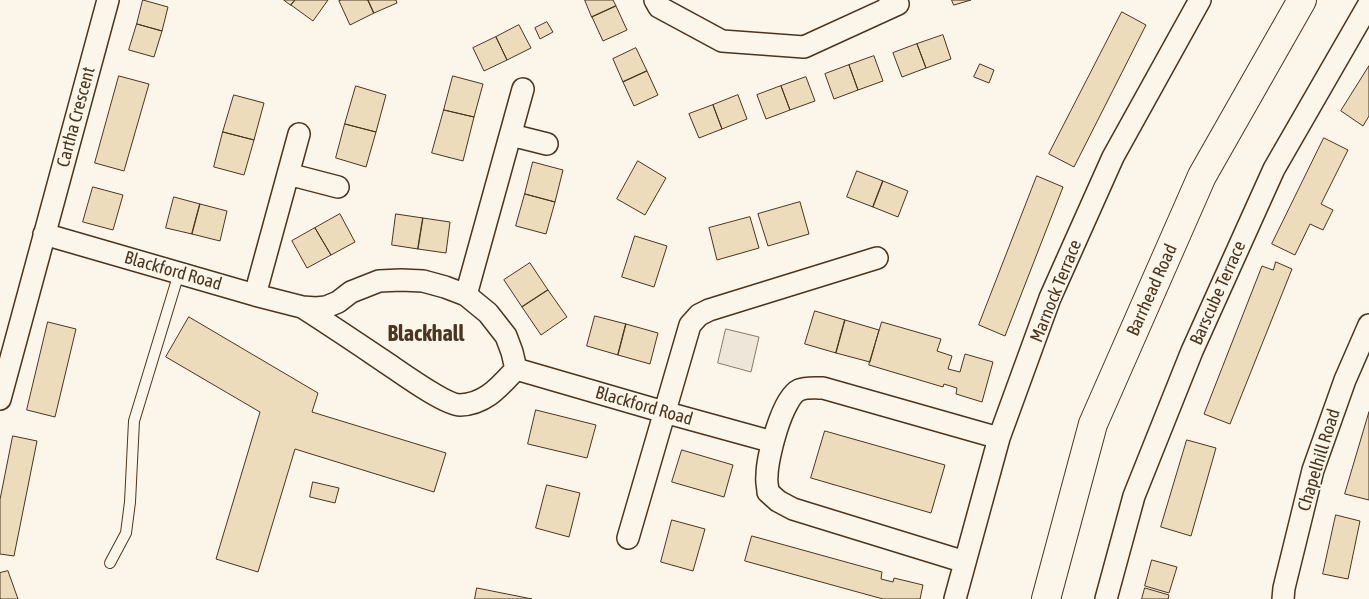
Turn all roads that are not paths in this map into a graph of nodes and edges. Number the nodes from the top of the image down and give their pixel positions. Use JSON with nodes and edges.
{"nodes":[{"id":1,"x":108,"y":0,"type":"edge"},
{"id":2,"x":656,"y":0,"type":"edge"},
{"id":3,"x":890,"y":0,"type":"edge"},
{"id":4,"x":1200,"y":0,"type":"edge"},
{"id":5,"x":1302,"y":0,"type":"edge"},
{"id":6,"x":1369,"y":4,"type":"edge"},
{"id":7,"x":523,"y":89,"type":"dead end"},
{"id":8,"x":299,"y":134,"type":"dead end"},
{"id":9,"x":511,"y":135,"type":"junction"},
{"id":10,"x":547,"y":144,"type":"dead end"},
{"id":11,"x":288,"y":174,"type":"junction"},
{"id":12,"x":338,"y":187,"type":"dead end"},
{"id":13,"x":44,"y":234,"type":"junction"},
{"id":14,"x":877,"y":258,"type":"dead end"},
{"id":15,"x":179,"y":273,"type":"junction"},
{"id":16,"x":255,"y":295,"type":"junction"},
{"id":17,"x":466,"y":296,"type":"junction"},
{"id":18,"x":302,"y":307,"type":"junction"},
{"id":19,"x":1369,"y":326,"type":"edge"},
{"id":20,"x":516,"y":369,"type":"junction"},
{"id":21,"x":1,"y":390,"type":"edge"},
{"id":22,"x":664,"y":412,"type":"junction"},
{"id":23,"x":999,"y":438,"type":"junction"},
{"id":24,"x":773,"y":442,"type":"junction"},
{"id":25,"x":628,"y":538,"type":"dead end"},
{"id":26,"x":965,"y":562,"type":"junction"},
{"id":27,"x":110,"y":563,"type":"dead end"},
{"id":28,"x":955,"y":599,"type":"edge"},
{"id":29,"x":1046,"y":599,"type":"edge"},
{"id":30,"x":1106,"y":599,"type":"edge"},
{"id":31,"x":1283,"y":599,"type":"edge"}],
"edges":[{"from":1,"to":13,"type":"street","name":"Cartha Crescent"},
{"from":2,"to":3,"type":"street"},
{"from":4,"to":23,"type":"street","name":"Marnock Terrace"},
{"from":5,"to":29,"type":"main road","name":"Barrhead Road"},
{"from":6,"to":30,"type":"street","name":"Barscube Terrace"},
{"from":7,"to":9,"type":"street"},
{"from":8,"to":11,"type":"street"},
{"from":9,"to":10,"type":"street"},
{"from":9,"to":17,"type":"street"},
{"from":11,"to":12,"type":"street"},
{"from":11,"to":16,"type":"street"},
{"from":13,"to":15,"type":"street","name":"Blackford Road"},
{"from":13,"to":21,"type":"street","name":"Cartha Crescent"},
{"from":14,"to":22,"type":"street"},
{"from":15,"to":16,"type":"street","name":"Blackford Road"},
{"from":15,"to":27,"type":"lane"},
{"from":16,"to":18,"type":"street","name":"Blackford Road"},
{"from":17,"to":18,"type":"street","name":"Blackford Road"},
{"from":17,"to":20,"type":"street","name":"Blackford Road"},
{"from":18,"to":20,"type":"street","name":"Blackford Road"},
{"from":19,"to":31,"type":"street","name":"Chapelhill Road"},
{"from":20,"to":22,"type":"street","name":"Blackford Road"},
{"from":22,"to":24,"type":"street","name":"Blackford Road"},
{"from":22,"to":25,"type":"street"},
{"from":23,"to":24,"type":"street"},
{"from":23,"to":26,"type":"street","name":"Marnock Terrace"},
{"from":24,"to":26,"type":"street"},
{"from":26,"to":28,"type":"street","name":"Marnock Terrace"}]}
